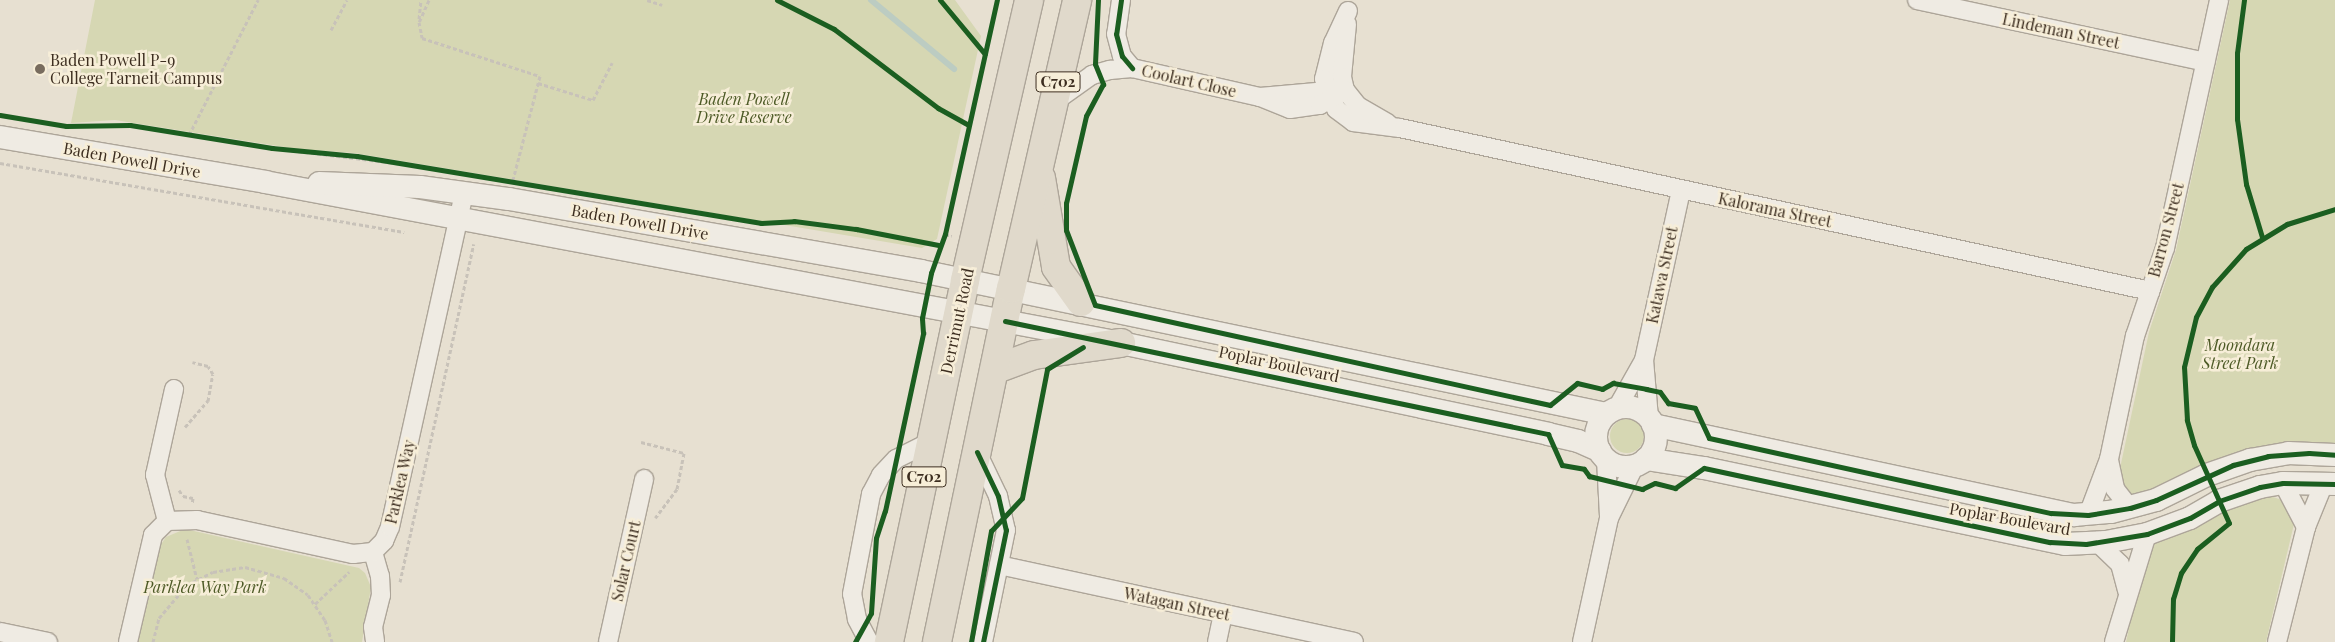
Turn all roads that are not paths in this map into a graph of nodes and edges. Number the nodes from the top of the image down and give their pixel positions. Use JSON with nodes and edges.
{"nodes":[{"id":1,"x":1029,"y":0,"type":"edge"},
{"id":2,"x":1077,"y":0,"type":"edge"},
{"id":3,"x":1121,"y":0,"type":"edge"},
{"id":4,"x":1917,"y":0,"type":"edge"},
{"id":5,"x":2218,"y":0,"type":"edge"},
{"id":6,"x":1349,"y":6,"type":"edge"},
{"id":7,"x":2205,"y":62,"type":"junction"},
{"id":8,"x":1132,"y":68,"type":"junction"},
{"id":9,"x":1334,"y":93,"type":"junction"},
{"id":10,"x":1054,"y":102,"type":"junction"},
{"id":11,"x":0,"y":138,"type":"edge"},
{"id":12,"x":1039,"y":165,"type":"junction"},
{"id":13,"x":265,"y":182,"type":"junction"},
{"id":14,"x":1681,"y":190,"type":"junction"},
{"id":15,"x":464,"y":192,"type":"junction"},
{"id":16,"x":457,"y":230,"type":"junction"},
{"id":17,"x":965,"y":280,"type":"junction"},
{"id":18,"x":1011,"y":289,"type":"junction"},
{"id":19,"x":2150,"y":291,"type":"junction"},
{"id":20,"x":1081,"y":302,"type":"junction"},
{"id":21,"x":959,"y":312,"type":"junction"},
{"id":22,"x":1005,"y":321,"type":"junction"},
{"id":23,"x":1121,"y":343,"type":"junction"},
{"id":24,"x":1644,"y":360,"type":"junction"},
{"id":25,"x":996,"y":368,"type":"junction"},
{"id":26,"x":174,"y":389,"type":"dead end"},
{"id":27,"x":1611,"y":411,"type":"junction"},
{"id":28,"x":1651,"y":422,"type":"junction"},
{"id":29,"x":932,"y":441,"type":"junction"},
{"id":30,"x":978,"y":452,"type":"junction"},
{"id":31,"x":1603,"y":455,"type":"junction"},
{"id":32,"x":2335,"y":455,"type":"edge"},
{"id":33,"x":2109,"y":459,"type":"junction"},
{"id":34,"x":1641,"y":462,"type":"junction"},
{"id":35,"x":644,"y":479,"type":"dead end"},
{"id":36,"x":2283,"y":483,"type":"junction"},
{"id":37,"x":2330,"y":484,"type":"edge"},
{"id":38,"x":2130,"y":508,"type":"junction"},
{"id":39,"x":2088,"y":514,"type":"junction"},
{"id":40,"x":1610,"y":518,"type":"junction"},
{"id":41,"x":167,"y":521,"type":"junction"},
{"id":42,"x":2306,"y":527,"type":"junction"},
{"id":43,"x":2147,"y":534,"type":"junction"},
{"id":44,"x":2098,"y":543,"type":"junction"},
{"id":45,"x":373,"y":552,"type":"junction"},
{"id":46,"x":999,"y":565,"type":"junction"},
{"id":47,"x":2127,"y":591,"type":"junction"},
{"id":48,"x":1223,"y":614,"type":"junction"},
{"id":49,"x":0,"y":632,"type":"edge"},
{"id":50,"x":48,"y":642,"type":"edge"},
{"id":51,"x":128,"y":642,"type":"edge"},
{"id":52,"x":375,"y":642,"type":"edge"},
{"id":53,"x":608,"y":642,"type":"edge"},
{"id":54,"x":869,"y":642,"type":"edge"},
{"id":55,"x":889,"y":642,"type":"edge"},
{"id":56,"x":937,"y":642,"type":"edge"},
{"id":57,"x":983,"y":642,"type":"edge"},
{"id":58,"x":1217,"y":642,"type":"edge"},
{"id":59,"x":1354,"y":642,"type":"edge"},
{"id":60,"x":1582,"y":642,"type":"edge"},
{"id":61,"x":2114,"y":642,"type":"edge"},
{"id":62,"x":2278,"y":642,"type":"edge"}],
"edges":[{"from":1,"to":17,"type":"highway","name":"Derrimut Road","number":"C702"},
{"from":2,"to":10,"type":"highway","number":"C702"},
{"from":3,"to":8,"type":"street","name":"Coolart Close"},
{"from":4,"to":7,"type":"street","name":"Lindeman Street"},
{"from":5,"to":7,"type":"street","name":"Barron Street"},
{"from":6,"to":9,"type":"street"},
{"from":7,"to":19,"type":"street","name":"Barron Street"},
{"from":8,"to":9,"type":"street","name":"Coolart Close"},
{"from":8,"to":10,"type":"street"},
{"from":9,"to":14,"type":"street","name":"Kalorama Street"},
{"from":10,"to":12,"type":"highway","number":"C702"},
{"from":11,"to":13,"type":"street","name":"Baden Powell Drive"},
{"from":12,"to":18,"type":"highway","number":"C702"},
{"from":12,"to":20,"type":"highway"},
{"from":13,"to":15,"type":"street","name":"Baden Powell Drive"},
{"from":13,"to":16,"type":"street","name":"Baden Powell Drive"},
{"from":14,"to":19,"type":"street","name":"Kalorama Street"},
{"from":14,"to":24,"type":"street","name":"Katawa Street"},
{"from":15,"to":16,"type":"street","name":"Parklea Way"},
{"from":15,"to":17,"type":"street","name":"Baden Powell Drive"},
{"from":16,"to":21,"type":"street","name":"Baden Powell Drive"},
{"from":16,"to":45,"type":"street","name":"Parklea Way"},
{"from":17,"to":18,"type":"street","name":"Baden Powell Drive"},
{"from":17,"to":21,"type":"highway","name":"Derrimut Road","number":"C702"},
{"from":18,"to":20,"type":"street","name":"Poplar Boulevard"},
{"from":18,"to":22,"type":"highway","number":"C702"},
{"from":19,"to":33,"type":"street","name":"Barron Street"},
{"from":20,"to":27,"type":"street","name":"Poplar Boulevard"},
{"from":21,"to":22,"type":"street","name":"Baden Powell Drive"},
{"from":21,"to":29,"type":"highway","name":"Derrimut Road","number":"C702"},
{"from":22,"to":23,"type":"street","name":"Poplar Boulevard"},
{"from":22,"to":25,"type":"highway","number":"C702"},
{"from":23,"to":25,"type":"highway"},
{"from":23,"to":31,"type":"street","name":"Poplar Boulevard"},
{"from":24,"to":27,"type":"street","name":"Katawa Street"},
{"from":24,"to":28,"type":"street","name":"Katawa Street"},
{"from":25,"to":30,"type":"highway","number":"C702"},
{"from":26,"to":41,"type":"street"},
{"from":27,"to":28,"type":"street"},
{"from":27,"to":31,"type":"street"},
{"from":28,"to":34,"type":"street"},
{"from":28,"to":39,"type":"street","name":"Poplar Boulevard"},
{"from":29,"to":54,"type":"street"},
{"from":29,"to":55,"type":"highway","name":"Derrimut Road","number":"C702"},
{"from":30,"to":46,"type":"street"},
{"from":30,"to":56,"type":"highway","number":"C702"},
{"from":31,"to":34,"type":"street"},
{"from":31,"to":40,"type":"street"},
{"from":32,"to":38,"type":"street","name":"Poplar Boulevard"},
{"from":33,"to":38,"type":"street","name":"Barron Street"},
{"from":33,"to":39,"type":"street","name":"Barron Street"},
{"from":34,"to":40,"type":"street"},
{"from":34,"to":44,"type":"street","name":"Poplar Boulevard"},
{"from":35,"to":53,"type":"street","name":"Solar Court"},
{"from":36,"to":37,"type":"street","name":"Poplar Boulevard"},
{"from":36,"to":42,"type":"street"},
{"from":36,"to":43,"type":"street","name":"Poplar Boulevard"},
{"from":37,"to":42,"type":"street"},
{"from":38,"to":39,"type":"street","name":"Poplar Boulevard"},
{"from":40,"to":60,"type":"street"},
{"from":41,"to":45,"type":"street"},
{"from":41,"to":51,"type":"street"},
{"from":42,"to":62,"type":"street"},
{"from":43,"to":44,"type":"street","name":"Poplar Boulevard"},
{"from":43,"to":47,"type":"street"},
{"from":44,"to":47,"type":"street"},
{"from":45,"to":52,"type":"street"},
{"from":46,"to":48,"type":"street","name":"Watagan Street"},
{"from":46,"to":57,"type":"street"},
{"from":47,"to":61,"type":"street"},
{"from":48,"to":58,"type":"street"},
{"from":48,"to":59,"type":"street","name":"Watagan Street"},
{"from":49,"to":50,"type":"street"}]}
